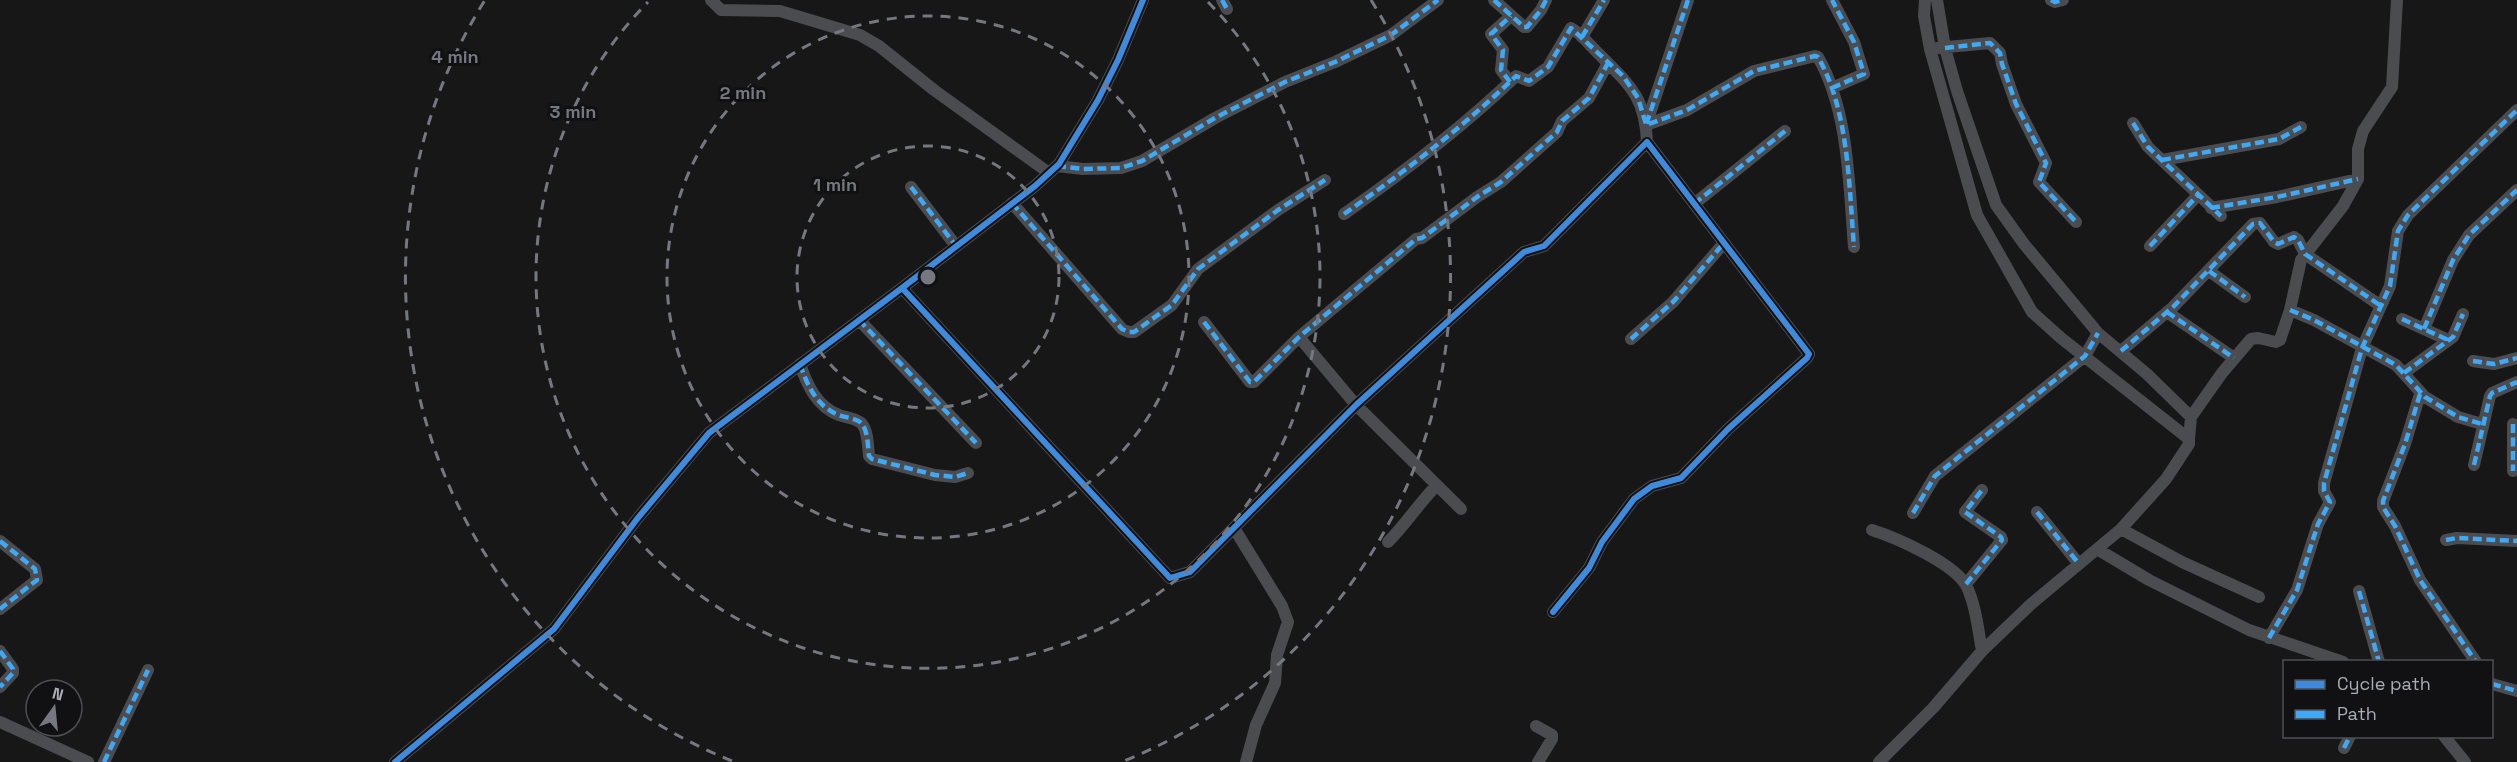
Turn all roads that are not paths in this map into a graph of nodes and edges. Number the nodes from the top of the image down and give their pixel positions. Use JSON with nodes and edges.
{"nodes":[{"id":1,"x":711,"y":0,"type":"edge"},
{"id":2,"x":1143,"y":0,"type":"edge"},
{"id":3,"x":1438,"y":0,"type":"edge"},
{"id":4,"x":1494,"y":0,"type":"edge"},
{"id":5,"x":1546,"y":0,"type":"edge"},
{"id":6,"x":1604,"y":0,"type":"edge"},
{"id":7,"x":1688,"y":0,"type":"edge"},
{"id":8,"x":1832,"y":0,"type":"edge"},
{"id":9,"x":1925,"y":0,"type":"edge"},
{"id":10,"x":1937,"y":0,"type":"edge"},
{"id":11,"x":2051,"y":0,"type":"edge"},
{"id":12,"x":2063,"y":0,"type":"edge"},
{"id":13,"x":2397,"y":0,"type":"edge"},
{"id":14,"x":1511,"y":16,"type":"junction"},
{"id":15,"x":1582,"y":37,"type":"junction"},
{"id":16,"x":1938,"y":49,"type":"junction"},
{"id":17,"x":1608,"y":63,"type":"junction"},
{"id":18,"x":1510,"y":82,"type":"junction"},
{"id":19,"x":1832,"y":88,"type":"junction"},
{"id":20,"x":2517,"y":112,"type":"edge"},
{"id":21,"x":2133,"y":123,"type":"dead end"},
{"id":22,"x":1646,"y":124,"type":"junction"},
{"id":23,"x":2301,"y":127,"type":"dead end"},
{"id":24,"x":1785,"y":131,"type":"dead end"},
{"id":25,"x":1647,"y":142,"type":"junction"},
{"id":26,"x":2162,"y":160,"type":"junction"},
{"id":27,"x":1053,"y":170,"type":"junction"},
{"id":28,"x":2358,"y":179,"type":"junction"},
{"id":29,"x":1325,"y":180,"type":"dead end"},
{"id":30,"x":911,"y":187,"type":"dead end"},
{"id":31,"x":2517,"y":190,"type":"edge"},
{"id":32,"x":2198,"y":195,"type":"junction"},
{"id":33,"x":1012,"y":203,"type":"junction"},
{"id":34,"x":1694,"y":204,"type":"junction"},
{"id":35,"x":2211,"y":208,"type":"junction"},
{"id":36,"x":1344,"y":214,"type":"dead end"},
{"id":37,"x":2221,"y":216,"type":"dead end"},
{"id":38,"x":2076,"y":222,"type":"dead end"},
{"id":39,"x":1724,"y":243,"type":"junction"},
{"id":40,"x":956,"y":246,"type":"junction"},
{"id":41,"x":2150,"y":246,"type":"dead end"},
{"id":42,"x":1854,"y":247,"type":"dead end"},
{"id":43,"x":2305,"y":254,"type":"junction"},
{"id":44,"x":2209,"y":271,"type":"junction"},
{"id":45,"x":902,"y":288,"type":"junction"},
{"id":46,"x":2245,"y":297,"type":"dead end"},
{"id":47,"x":2381,"y":306,"type":"junction"},
{"id":48,"x":2290,"y":310,"type":"junction"},
{"id":49,"x":2168,"y":312,"type":"junction"},
{"id":50,"x":2463,"y":314,"type":"dead end"},
{"id":51,"x":2402,"y":319,"type":"dead end"},
{"id":52,"x":859,"y":320,"type":"junction"},
{"id":53,"x":1204,"y":322,"type":"dead end"},
{"id":54,"x":2424,"y":329,"type":"junction"},
{"id":55,"x":2098,"y":335,"type":"junction"},
{"id":56,"x":1299,"y":338,"type":"junction"},
{"id":57,"x":1631,"y":339,"type":"dead end"},
{"id":58,"x":2448,"y":340,"type":"junction"},
{"id":59,"x":2362,"y":348,"type":"junction"},
{"id":60,"x":2121,"y":351,"type":"junction"},
{"id":61,"x":2087,"y":354,"type":"junction"},
{"id":62,"x":2234,"y":358,"type":"junction"},
{"id":63,"x":2517,"y":358,"type":"edge"},
{"id":64,"x":2473,"y":361,"type":"dead end"},
{"id":65,"x":800,"y":364,"type":"junction"},
{"id":66,"x":2404,"y":373,"type":"junction"},
{"id":67,"x":2517,"y":382,"type":"edge"},
{"id":68,"x":2420,"y":393,"type":"junction"},
{"id":69,"x":1356,"y":405,"type":"junction"},
{"id":70,"x":2191,"y":418,"type":"junction"},
{"id":71,"x":2482,"y":424,"type":"junction"},
{"id":72,"x":2513,"y":424,"type":"dead end"},
{"id":73,"x":2190,"y":436,"type":"junction"},
{"id":74,"x":976,"y":443,"type":"dead end"},
{"id":75,"x":2515,"y":447,"type":"edge"},
{"id":76,"x":2474,"y":465,"type":"dead end"},
{"id":77,"x":2513,"y":471,"type":"dead end"},
{"id":78,"x":968,"y":473,"type":"dead end"},
{"id":79,"x":1437,"y":485,"type":"junction"},
{"id":80,"x":1982,"y":490,"type":"dead end"},
{"id":81,"x":1461,"y":509,"type":"dead end"},
{"id":82,"x":2037,"y":512,"type":"dead end"},
{"id":83,"x":1913,"y":513,"type":"dead end"},
{"id":84,"x":1234,"y":528,"type":"junction"},
{"id":85,"x":2121,"y":529,"type":"junction"},
{"id":86,"x":1872,"y":530,"type":"dead end"},
{"id":87,"x":2446,"y":540,"type":"dead end"},
{"id":88,"x":0,"y":541,"type":"edge"},
{"id":89,"x":2517,"y":541,"type":"edge"},
{"id":90,"x":1388,"y":542,"type":"dead end"},
{"id":91,"x":2097,"y":549,"type":"junction"},
{"id":92,"x":2079,"y":564,"type":"junction"},
{"id":93,"x":1966,"y":584,"type":"junction"},
{"id":94,"x":2359,"y":591,"type":"dead end"},
{"id":95,"x":2259,"y":597,"type":"dead end"},
{"id":96,"x":0,"y":609,"type":"edge"},
{"id":97,"x":1554,"y":612,"type":"dead end"},
{"id":98,"x":2269,"y":638,"type":"junction"},
{"id":99,"x":0,"y":651,"type":"edge"},
{"id":100,"x":1982,"y":651,"type":"junction"},
{"id":101,"x":2337,"y":660,"type":"edge"},
{"id":102,"x":2378,"y":660,"type":"edge"},
{"id":103,"x":2475,"y":660,"type":"edge"},
{"id":104,"x":148,"y":670,"type":"dead end"},
{"id":105,"x":2493,"y":684,"type":"edge"},
{"id":106,"x":0,"y":687,"type":"edge"},
{"id":107,"x":2517,"y":691,"type":"edge"},
{"id":108,"x":0,"y":722,"type":"edge"},
{"id":109,"x":1536,"y":726,"type":"dead end"},
{"id":110,"x":2446,"y":738,"type":"edge"},
{"id":111,"x":87,"y":762,"type":"edge"},
{"id":112,"x":104,"y":762,"type":"edge"},
{"id":113,"x":395,"y":762,"type":"edge"},
{"id":114,"x":1246,"y":762,"type":"edge"},
{"id":115,"x":1538,"y":762,"type":"edge"},
{"id":116,"x":1879,"y":762,"type":"edge"},
{"id":117,"x":2465,"y":762,"type":"edge"}],
"edges":[{"from":1,"to":27,"type":"street"},
{"from":2,"to":27,"type":"street"},
{"from":3,"to":27,"type":"street"},
{"from":4,"to":14,"type":"street"},
{"from":5,"to":14,"type":"street"},
{"from":6,"to":15,"type":"street"},
{"from":7,"to":22,"type":"street"},
{"from":8,"to":19,"type":"street"},
{"from":9,"to":16,"type":"street"},
{"from":10,"to":16,"type":"street"},
{"from":11,"to":12,"type":"street"},
{"from":13,"to":28,"type":"street"},
{"from":14,"to":18,"type":"street"},
{"from":15,"to":17,"type":"street"},
{"from":15,"to":18,"type":"street"},
{"from":16,"to":38,"type":"street"},
{"from":16,"to":55,"type":"street"},
{"from":16,"to":61,"type":"street"},
{"from":17,"to":22,"type":"street"},
{"from":17,"to":56,"type":"street"},
{"from":18,"to":36,"type":"street"},
{"from":19,"to":22,"type":"street"},
{"from":19,"to":42,"type":"street"},
{"from":20,"to":47,"type":"street"},
{"from":21,"to":26,"type":"street"},
{"from":22,"to":25,"type":"street"},
{"from":23,"to":26,"type":"street"},
{"from":24,"to":34,"type":"street"},
{"from":25,"to":34,"type":"street"},
{"from":25,"to":69,"type":"street"},
{"from":26,"to":32,"type":"street"},
{"from":27,"to":33,"type":"street"},
{"from":28,"to":35,"type":"street"},
{"from":28,"to":43,"type":"street"},
{"from":29,"to":33,"type":"street"},
{"from":30,"to":40,"type":"street"},
{"from":31,"to":54,"type":"street"},
{"from":32,"to":35,"type":"street"},
{"from":32,"to":41,"type":"street"},
{"from":33,"to":40,"type":"street"},
{"from":34,"to":39,"type":"street"},
{"from":35,"to":37,"type":"street"},
{"from":39,"to":57,"type":"street"},
{"from":39,"to":97,"type":"street"},
{"from":40,"to":45,"type":"street"},
{"from":43,"to":44,"type":"street"},
{"from":43,"to":47,"type":"street"},
{"from":43,"to":48,"type":"street"},
{"from":44,"to":46,"type":"street"},
{"from":44,"to":49,"type":"street"},
{"from":45,"to":52,"type":"street"},
{"from":45,"to":84,"type":"street"},
{"from":47,"to":59,"type":"street"},
{"from":48,"to":59,"type":"street"},
{"from":48,"to":62,"type":"street"},
{"from":49,"to":60,"type":"street"},
{"from":49,"to":62,"type":"street"},
{"from":50,"to":58,"type":"street"},
{"from":51,"to":54,"type":"street"},
{"from":52,"to":65,"type":"street"},
{"from":52,"to":74,"type":"street"},
{"from":53,"to":56,"type":"street"},
{"from":54,"to":58,"type":"street"},
{"from":55,"to":60,"type":"street"},
{"from":55,"to":61,"type":"street"},
{"from":56,"to":69,"type":"street"},
{"from":58,"to":66,"type":"street"},
{"from":59,"to":66,"type":"street"},
{"from":59,"to":98,"type":"street"},
{"from":60,"to":70,"type":"street"},
{"from":61,"to":73,"type":"street"},
{"from":61,"to":83,"type":"street"},
{"from":62,"to":70,"type":"street"},
{"from":63,"to":64,"type":"street"},
{"from":65,"to":78,"type":"street"},
{"from":65,"to":113,"type":"street"},
{"from":66,"to":68,"type":"street"},
{"from":67,"to":71,"type":"street"},
{"from":68,"to":71,"type":"street"},
{"from":68,"to":103,"type":"street"},
{"from":69,"to":79,"type":"street"},
{"from":69,"to":84,"type":"street"},
{"from":70,"to":73,"type":"street"},
{"from":71,"to":76,"type":"street"},
{"from":72,"to":75,"type":"street"},
{"from":73,"to":85,"type":"street"},
{"from":75,"to":77,"type":"street"},
{"from":79,"to":81,"type":"street"},
{"from":79,"to":90,"type":"street"},
{"from":80,"to":93,"type":"street"},
{"from":82,"to":92,"type":"street"},
{"from":84,"to":114,"type":"street"},
{"from":85,"to":91,"type":"street"},
{"from":85,"to":95,"type":"street"},
{"from":86,"to":93,"type":"street"},
{"from":87,"to":89,"type":"street"},
{"from":88,"to":96,"type":"street"},
{"from":91,"to":92,"type":"street"},
{"from":91,"to":98,"type":"street"},
{"from":92,"to":100,"type":"street"},
{"from":93,"to":100,"type":"street"},
{"from":94,"to":102,"type":"street"},
{"from":98,"to":101,"type":"street"},
{"from":99,"to":106,"type":"street"},
{"from":100,"to":116,"type":"street"},
{"from":104,"to":112,"type":"street"},
{"from":105,"to":107,"type":"street"},
{"from":108,"to":111,"type":"street"},
{"from":109,"to":115,"type":"street"},
{"from":110,"to":117,"type":"street"}]}
